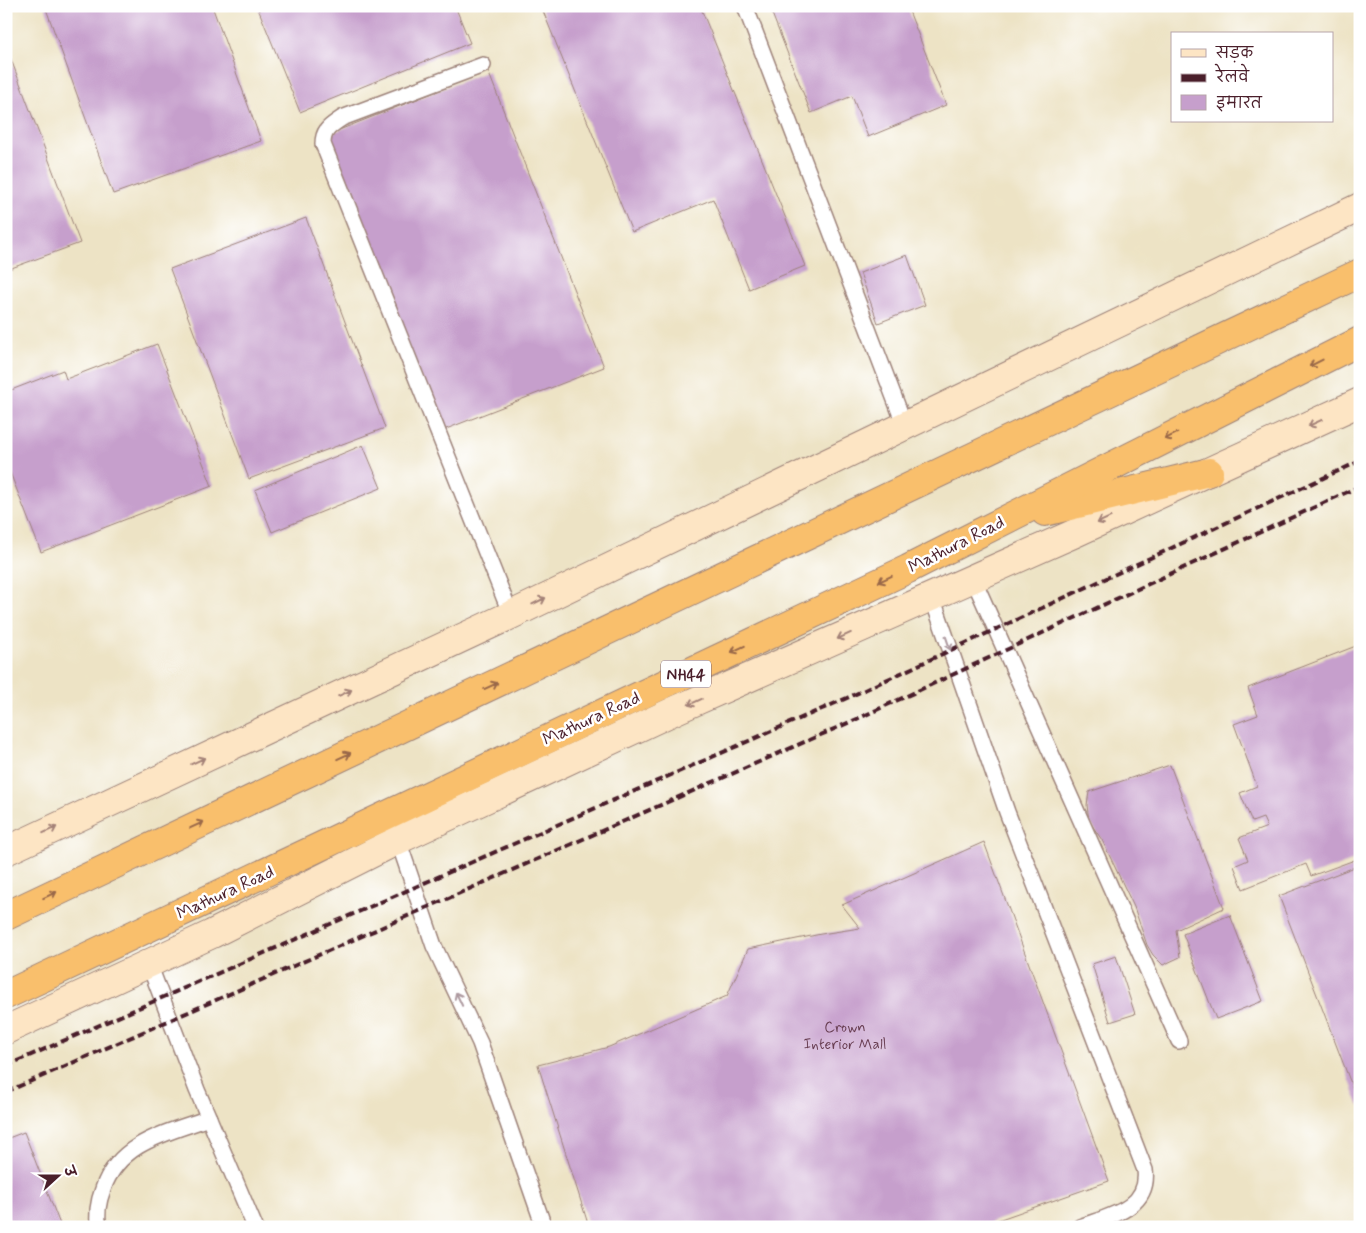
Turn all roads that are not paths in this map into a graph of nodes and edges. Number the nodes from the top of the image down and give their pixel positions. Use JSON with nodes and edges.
{"nodes":[{"id":1,"x":745,"y":6,"type":"edge"},
{"id":2,"x":483,"y":65,"type":"dead end"},
{"id":3,"x":1360,"y":207,"type":"edge"},
{"id":4,"x":1360,"y":273,"type":"edge"},
{"id":5,"x":1360,"y":341,"type":"edge"},
{"id":6,"x":1360,"y":402,"type":"edge"},
{"id":7,"x":905,"y":426,"type":"junction"},
{"id":8,"x":1209,"y":472,"type":"junction"},
{"id":9,"x":999,"y":523,"type":"junction"},
{"id":10,"x":973,"y":578,"type":"junction"},
{"id":11,"x":932,"y":597,"type":"junction"},
{"id":12,"x":511,"y":615,"type":"junction"},
{"id":13,"x":398,"y":840,"type":"junction"},
{"id":14,"x":6,"y":851,"type":"edge"},
{"id":15,"x":6,"y":916,"type":"edge"},
{"id":16,"x":149,"y":964,"type":"junction"},
{"id":17,"x":6,"y":995,"type":"edge"},
{"id":18,"x":6,"y":1030,"type":"edge"},
{"id":19,"x":1179,"y":1042,"type":"dead end"},
{"id":20,"x":209,"y":1118,"type":"junction"},
{"id":21,"x":99,"y":1227,"type":"edge"},
{"id":22,"x":255,"y":1227,"type":"edge"},
{"id":23,"x":544,"y":1227,"type":"edge"},
{"id":24,"x":1080,"y":1227,"type":"edge"}],
"edges":[{"from":1,"to":7,"type":"lane"},
{"from":2,"to":12,"type":"lane"},
{"from":3,"to":7,"type":"main road"},
{"from":15,"to":4,"type":"highway","one_way":true},
{"from":5,"to":9,"type":"highway","name":"Mathura Road","number":"NH44","one_way":true},
{"from":6,"to":8,"type":"main road","one_way":true},
{"from":12,"to":7,"type":"main road","one_way":true},
{"from":8,"to":9,"type":"highway"},
{"from":8,"to":10,"type":"main road","one_way":true},
{"from":9,"to":17,"type":"highway","name":"Mathura Road","number":"NH44","one_way":true},
{"from":10,"to":11,"type":"main road"},
{"from":10,"to":19,"type":"lane"},
{"from":11,"to":13,"type":"main road","one_way":true},
{"from":11,"to":24,"type":"lane","one_way":true},
{"from":14,"to":12,"type":"main road","one_way":true},
{"from":13,"to":16,"type":"main road"},
{"from":23,"to":13,"type":"lane","one_way":true},
{"from":16,"to":18,"type":"main road"},
{"from":16,"to":20,"type":"lane"},
{"from":20,"to":21,"type":"lane"},
{"from":20,"to":22,"type":"lane"}]}
